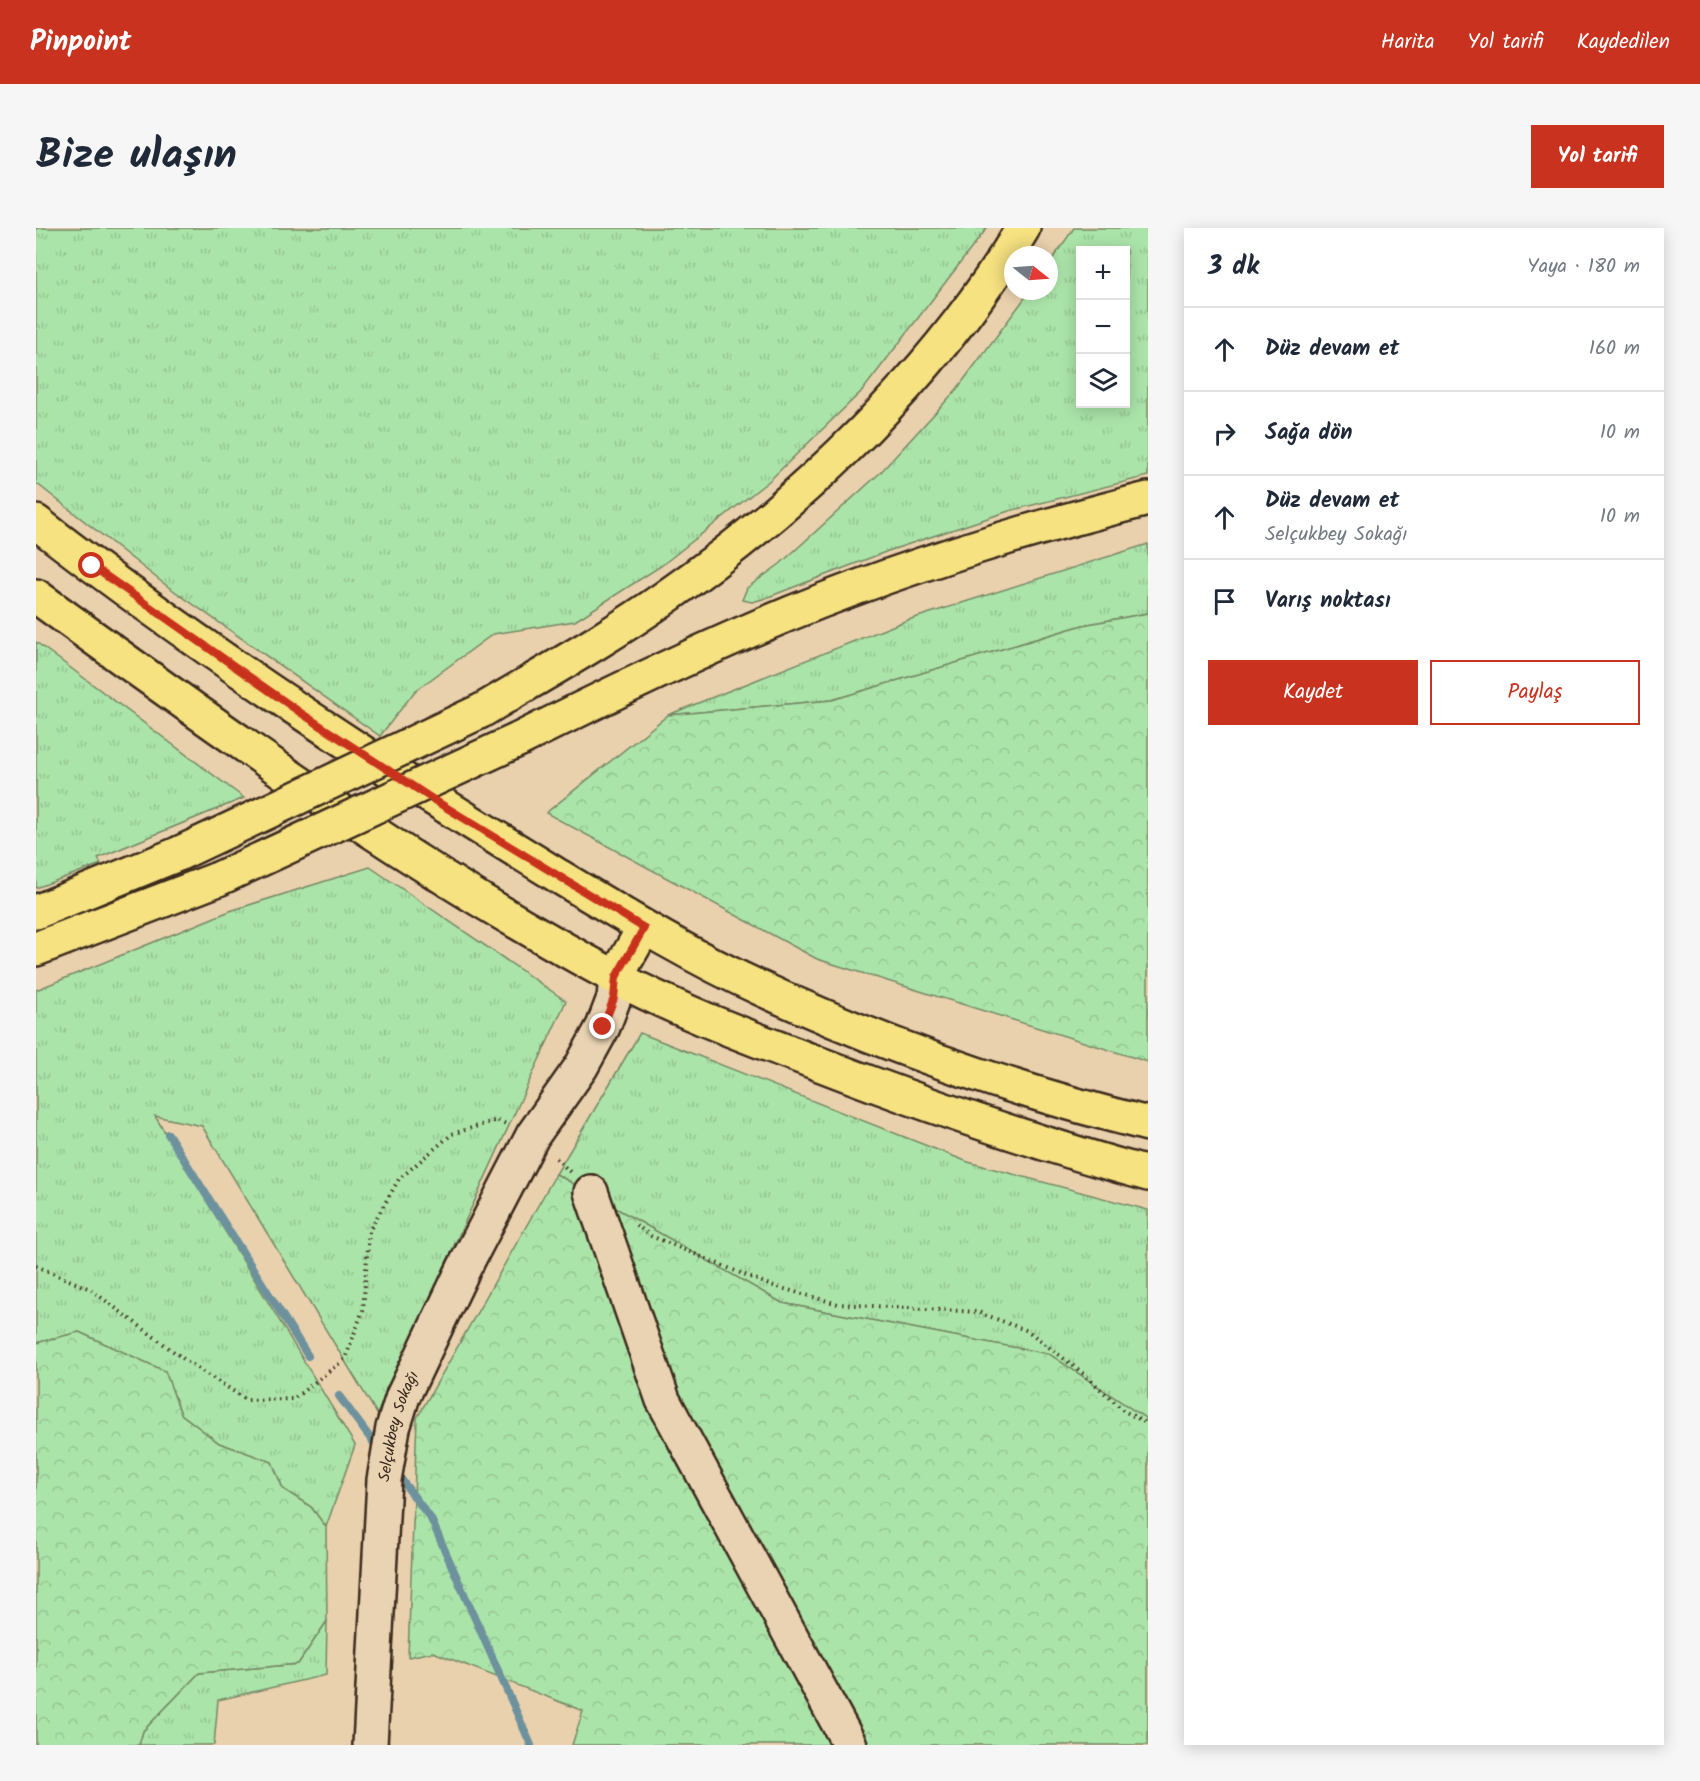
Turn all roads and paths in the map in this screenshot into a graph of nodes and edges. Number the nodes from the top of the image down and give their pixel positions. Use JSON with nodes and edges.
{"nodes":[{"id":1,"x":1023,"y":228,"type":"edge"},
{"id":2,"x":1148,"y":499,"type":"edge"},
{"id":3,"x":36,"y":522,"type":"edge"},
{"id":4,"x":36,"y":596,"type":"edge"},
{"id":5,"x":36,"y":912,"type":"edge"},
{"id":6,"x":644,"y":928,"type":"junction"},
{"id":7,"x":36,"y":949,"type":"edge"},
{"id":8,"x":616,"y":977,"type":"junction"},
{"id":9,"x":1148,"y":1124,"type":"edge"},
{"id":10,"x":533,"y":1135,"type":"junction"},
{"id":11,"x":1148,"y":1174,"type":"edge"},
{"id":12,"x":591,"y":1192,"type":"joint"},
{"id":13,"x":634,"y":1224,"type":"dead end"},
{"id":14,"x":36,"y":1266,"type":"edge"},
{"id":15,"x":1148,"y":1424,"type":"edge"},
{"id":16,"x":370,"y":1745,"type":"edge"},
{"id":17,"x":850,"y":1745,"type":"edge"}],
"edges":[{"from":1,"to":5,"type":"main road","bridge":true},
{"from":2,"to":7,"type":"main road","bridge":true},
{"from":3,"to":6,"type":"main road"},
{"from":4,"to":8,"type":"main road"},
{"from":6,"to":8,"type":"main road"},
{"from":6,"to":9,"type":"main road"},
{"from":8,"to":10,"type":"street","name":"Selçukbey Sokağı"},
{"from":8,"to":11,"type":"main road"},
{"from":10,"to":12,"type":"path"},
{"from":10,"to":14,"type":"path"},
{"from":10,"to":16,"type":"street","name":"Selçukbey Sokağı"},
{"from":12,"to":17,"type":"street"},
{"from":13,"to":15,"type":"path"}]}
